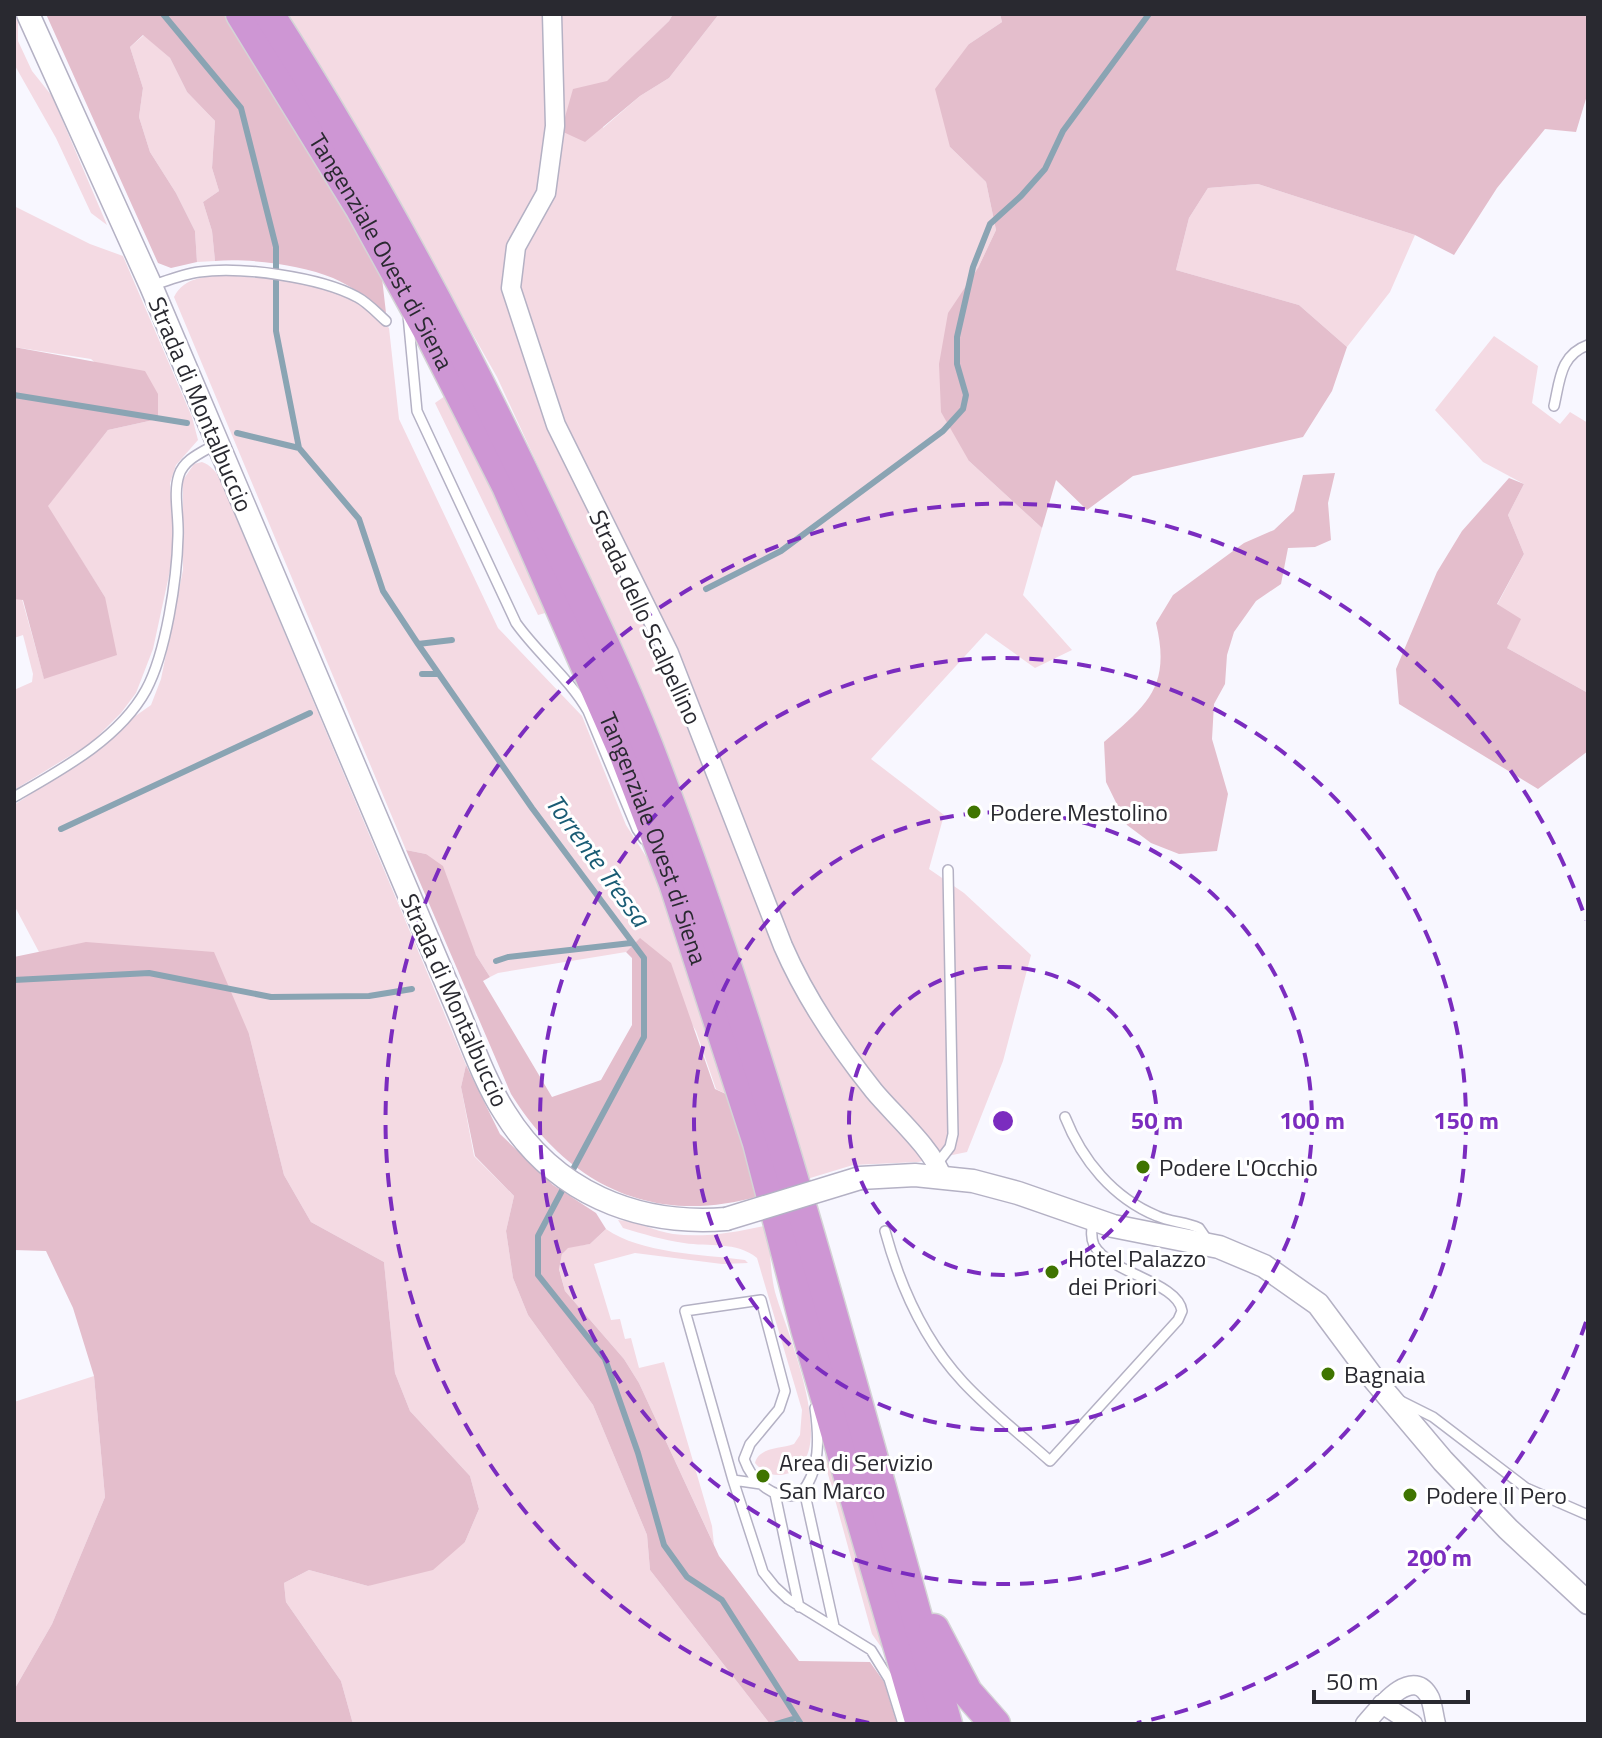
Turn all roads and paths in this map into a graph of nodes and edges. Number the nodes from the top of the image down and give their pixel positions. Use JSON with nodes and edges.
{"nodes":[{"id":1,"x":28,"y":14,"type":"edge"},
{"id":2,"x":241,"y":14,"type":"edge"},
{"id":3,"x":269,"y":14,"type":"edge"},
{"id":4,"x":552,"y":14,"type":"edge"},
{"id":5,"x":151,"y":286,"type":"junction"},
{"id":6,"x":405,"y":287,"type":"junction"},
{"id":7,"x":386,"y":321,"type":"dead end"},
{"id":8,"x":1588,"y":345,"type":"edge"},
{"id":9,"x":1554,"y":406,"type":"dead end"},
{"id":10,"x":217,"y":444,"type":"junction"},
{"id":11,"x":14,"y":797,"type":"edge"},
{"id":12,"x":948,"y":870,"type":"dead end"},
{"id":13,"x":674,"y":883,"type":"junction"},
{"id":14,"x":1065,"y":1117,"type":"dead end"},
{"id":15,"x":940,"y":1170,"type":"junction"},
{"id":16,"x":1093,"y":1220,"type":"junction"},
{"id":17,"x":885,"y":1231,"type":"dead end"},
{"id":18,"x":1209,"y":1245,"type":"junction"},
{"id":19,"x":806,"y":1329,"type":"junction"},
{"id":20,"x":1387,"y":1394,"type":"junction"},
{"id":21,"x":733,"y":1480,"type":"junction"},
{"id":22,"x":761,"y":1484,"type":"junction"},
{"id":23,"x":804,"y":1490,"type":"junction"},
{"id":24,"x":775,"y":1494,"type":"junction"},
{"id":25,"x":1588,"y":1515,"type":"edge"},
{"id":26,"x":904,"y":1573,"type":"junction"},
{"id":27,"x":1588,"y":1603,"type":"edge"},
{"id":28,"x":799,"y":1607,"type":"junction"},
{"id":29,"x":834,"y":1626,"type":"junction"},
{"id":30,"x":1382,"y":1704,"type":"junction"},
{"id":31,"x":903,"y":1724,"type":"edge"},
{"id":32,"x":921,"y":1724,"type":"edge"},
{"id":33,"x":947,"y":1724,"type":"edge"},
{"id":34,"x":995,"y":1724,"type":"edge"},
{"id":35,"x":1365,"y":1724,"type":"edge"},
{"id":36,"x":1413,"y":1724,"type":"edge"},
{"id":37,"x":1436,"y":1724,"type":"edge"}],
"edges":[{"from":1,"to":5,"type":"street","name":"Strada di Montalbuccio"},
{"from":2,"to":6,"type":"highway","name":"Tangenziale Ovest di Siena"},
{"from":3,"to":26,"type":"highway","name":"Tangenziale Ovest di Siena"},
{"from":4,"to":15,"type":"street","name":"Strada dello Scalpellino"},
{"from":5,"to":7,"type":"lane"},
{"from":5,"to":10,"type":"street","name":"Strada di Montalbuccio"},
{"from":6,"to":13,"type":"highway","name":"Tangenziale Ovest di Siena"},
{"from":6,"to":13,"type":"lane"},
{"from":8,"to":9,"type":"lane"},
{"from":10,"to":11,"type":"lane"},
{"from":10,"to":15,"type":"street","name":"Strada di Montalbuccio","bridge":true},
{"from":12,"to":15,"type":"lane"},
{"from":13,"to":19,"type":"highway","name":"Tangenziale Ovest di Siena"},
{"from":14,"to":18,"type":"lane"},
{"from":15,"to":16,"type":"street","name":"Strada di Montalbuccio"},
{"from":16,"to":17,"type":"lane"},
{"from":16,"to":18,"type":"street","name":"Strada di Montalbuccio"},
{"from":18,"to":20,"type":"street","name":"Strada di Montalbuccio"},
{"from":19,"to":23,"type":"lane"},
{"from":19,"to":32,"type":"highway","name":"Tangenziale Ovest di Siena"},
{"from":20,"to":25,"type":"lane"},
{"from":20,"to":27,"type":"street","name":"Strada di Montalbuccio"},
{"from":21,"to":22,"type":"lane"},
{"from":21,"to":22,"type":"lane"},
{"from":21,"to":28,"type":"lane"},
{"from":22,"to":24,"type":"lane"},
{"from":23,"to":24,"type":"lane"},
{"from":23,"to":29,"type":"lane"},
{"from":24,"to":28,"type":"lane"},
{"from":26,"to":33,"type":"highway","name":"Tangenziale Ovest di Siena"},
{"from":26,"to":34,"type":"highway"},
{"from":28,"to":29,"type":"lane"},
{"from":29,"to":31,"type":"lane"},
{"from":30,"to":35,"type":"street"},
{"from":30,"to":36,"type":"street"},
{"from":30,"to":37,"type":"street"}]}
